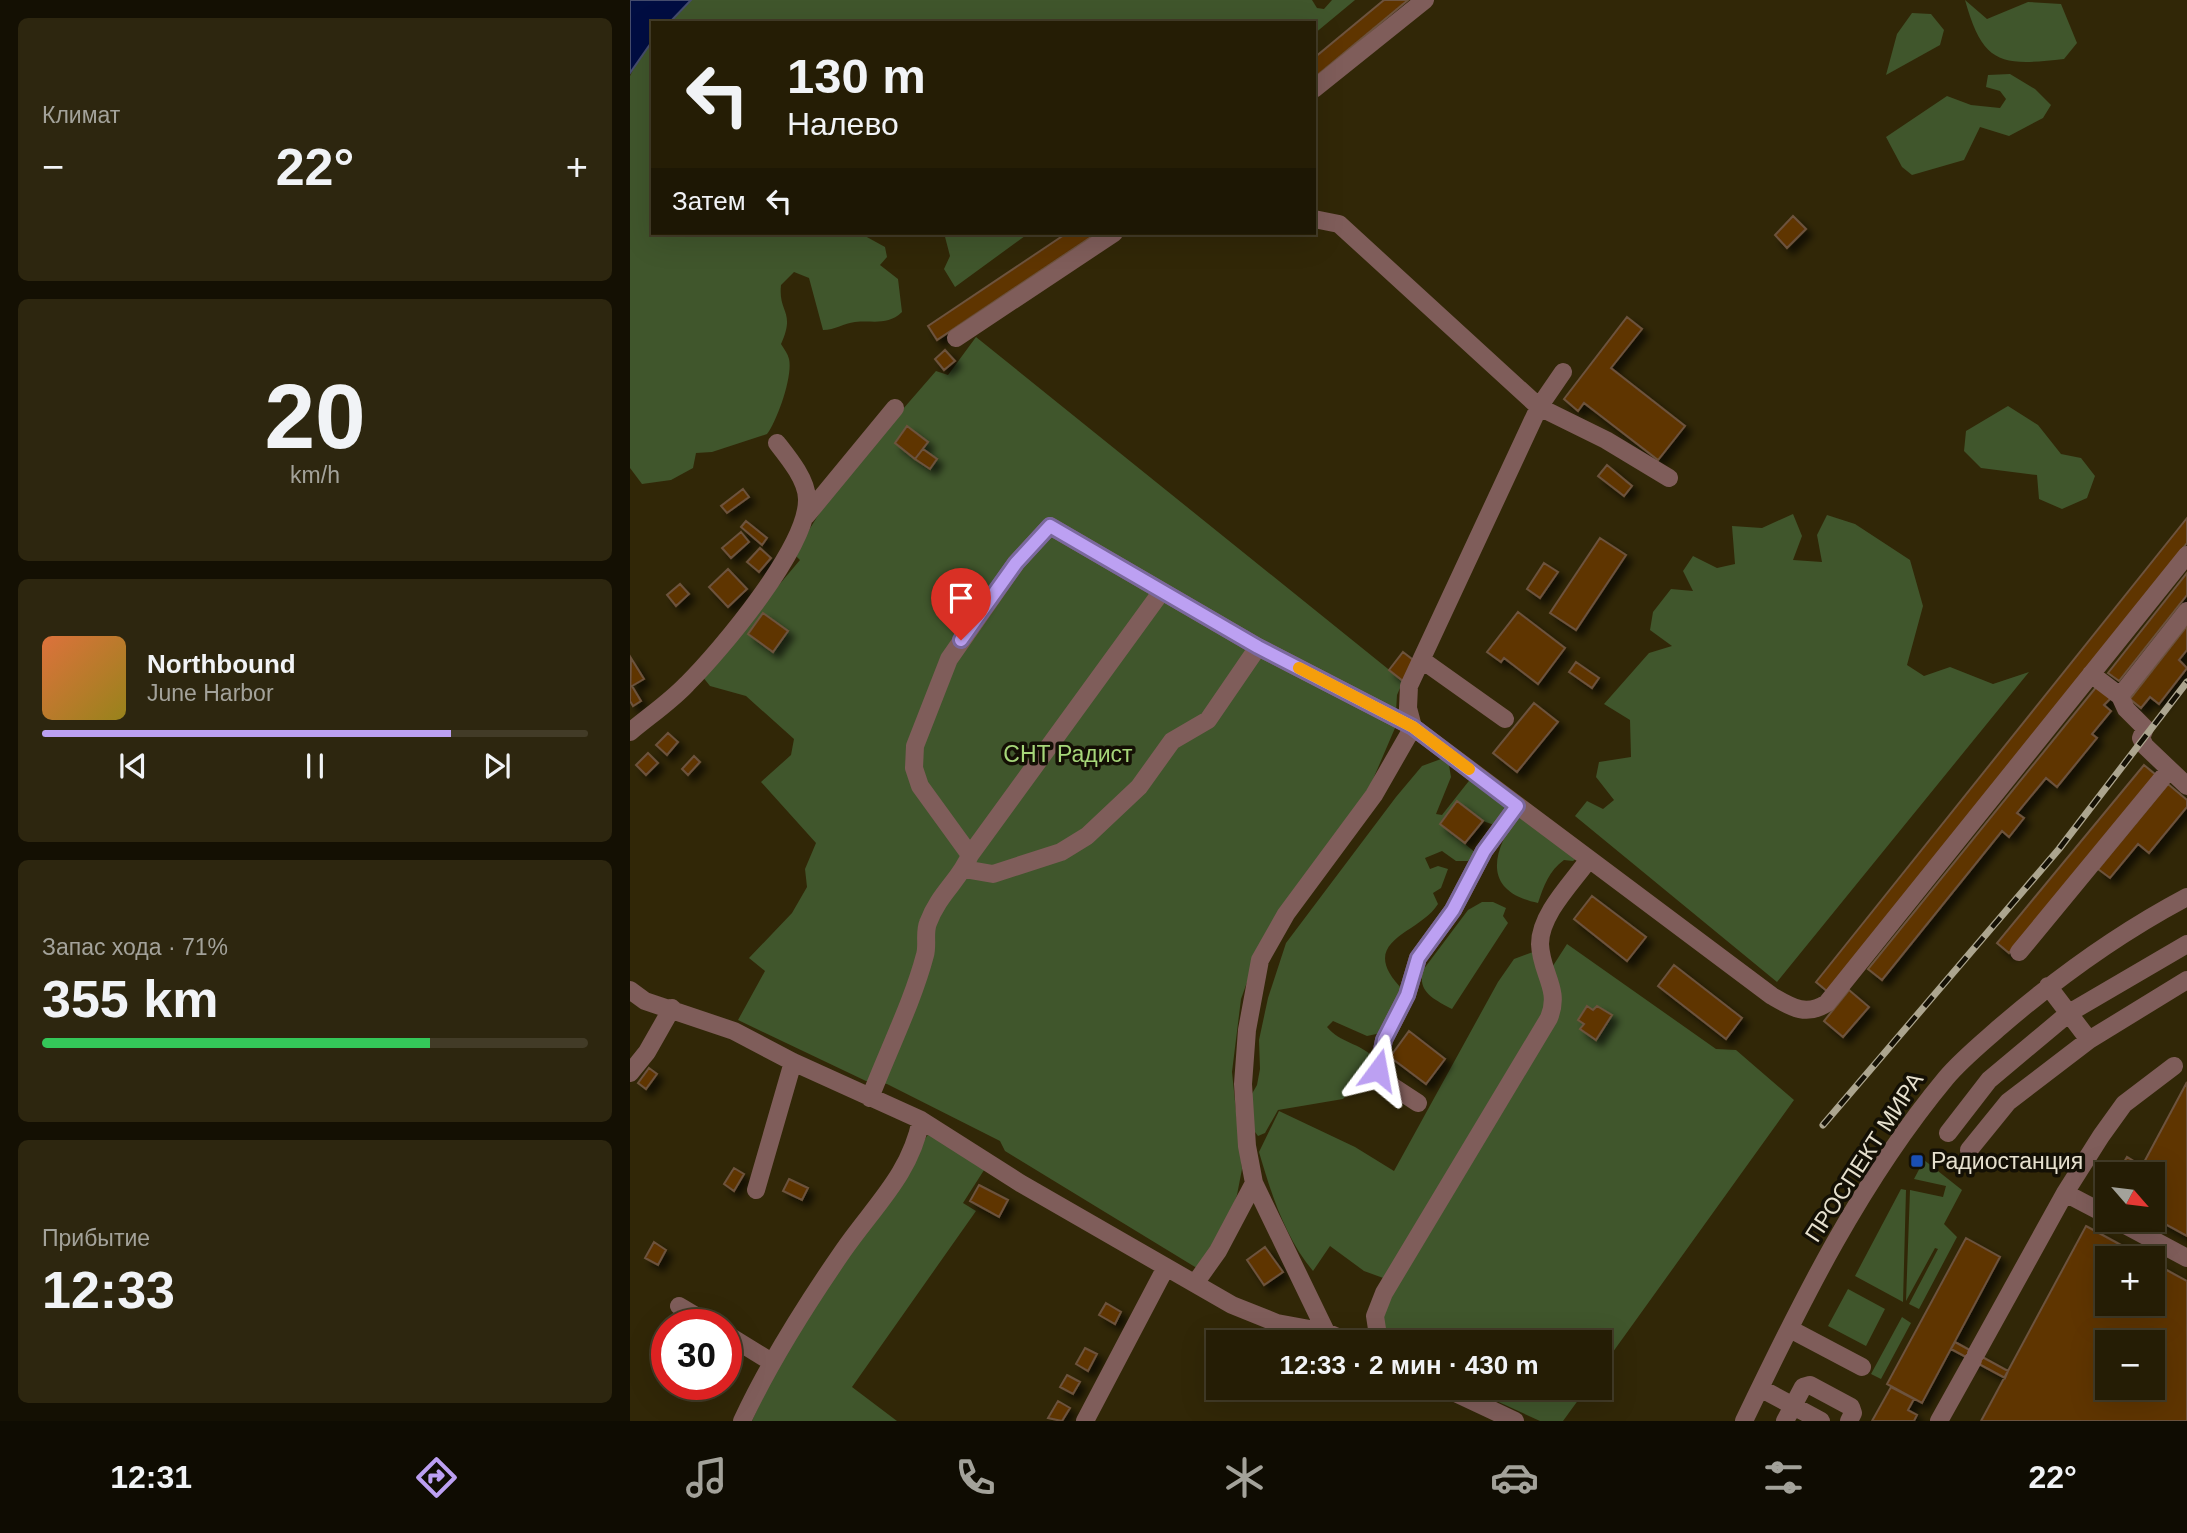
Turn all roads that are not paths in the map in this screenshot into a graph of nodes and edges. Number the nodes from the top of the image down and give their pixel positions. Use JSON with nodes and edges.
{"nodes":[{"id":1,"x":1425,"y":0,"type":"edge"},
{"id":2,"x":1316,"y":87,"type":"edge"},
{"id":3,"x":1316,"y":219,"type":"edge"},
{"id":4,"x":1111,"y":235,"type":"edge"},
{"id":5,"x":956,"y":338,"type":"dead end"},
{"id":6,"x":1563,"y":372,"type":"dead end"},
{"id":7,"x":1539,"y":407,"type":"junction"},
{"id":8,"x":895,"y":408,"type":"dead end"},
{"id":9,"x":777,"y":443,"type":"dead end"},
{"id":10,"x":1669,"y":478,"type":"dead end"},
{"id":11,"x":803,"y":520,"type":"junction"},
{"id":12,"x":2187,"y":555,"type":"edge"},
{"id":13,"x":1162,"y":591,"type":"junction"},
{"id":14,"x":2187,"y":611,"type":"edge"},
{"id":15,"x":1258,"y":647,"type":"junction"},
{"id":16,"x":1422,"y":660,"type":"junction"},
{"id":17,"x":2091,"y":674,"type":"junction"},
{"id":18,"x":2120,"y":696,"type":"junction"},
{"id":19,"x":1505,"y":719,"type":"dead end"},
{"id":20,"x":1413,"y":727,"type":"junction"},
{"id":21,"x":630,"y":732,"type":"edge"},
{"id":22,"x":2169,"y":770,"type":"junction"},
{"id":23,"x":2187,"y":786,"type":"edge"},
{"id":24,"x":1517,"y":806,"type":"junction"},
{"id":25,"x":1590,"y":859,"type":"junction"},
{"id":26,"x":967,"y":862,"type":"junction"},
{"id":27,"x":2187,"y":897,"type":"edge"},
{"id":28,"x":2187,"y":944,"type":"edge"},
{"id":29,"x":2020,"y":951,"type":"dead end"},
{"id":30,"x":2187,"y":981,"type":"edge"},
{"id":31,"x":2048,"y":986,"type":"junction"},
{"id":32,"x":630,"y":990,"type":"edge"},
{"id":33,"x":673,"y":1008,"type":"junction"},
{"id":34,"x":2069,"y":1013,"type":"junction"},
{"id":35,"x":2089,"y":1040,"type":"junction"},
{"id":36,"x":793,"y":1062,"type":"junction"},
{"id":37,"x":2174,"y":1066,"type":"dead end"},
{"id":38,"x":630,"y":1073,"type":"edge"},
{"id":39,"x":870,"y":1098,"type":"junction"},
{"id":40,"x":1418,"y":1102,"type":"dead end"},
{"id":41,"x":921,"y":1120,"type":"junction"},
{"id":42,"x":1948,"y":1133,"type":"dead end"},
{"id":43,"x":1969,"y":1150,"type":"dead end"},
{"id":44,"x":1254,"y":1182,"type":"junction"},
{"id":45,"x":756,"y":1190,"type":"dead end"},
{"id":46,"x":2065,"y":1193,"type":"junction"},
{"id":47,"x":2095,"y":1209,"type":"edge"},
{"id":48,"x":2138,"y":1232,"type":"edge"},
{"id":49,"x":2187,"y":1258,"type":"edge"},
{"id":50,"x":1166,"y":1267,"type":"junction"},
{"id":51,"x":1196,"y":1282,"type":"junction"},
{"id":52,"x":679,"y":1306,"type":"dead end"},
{"id":53,"x":684,"y":1309,"type":"edge"},
{"id":54,"x":1790,"y":1329,"type":"junction"},
{"id":55,"x":1315,"y":1330,"type":"edge"},
{"id":56,"x":1325,"y":1330,"type":"edge"},
{"id":57,"x":1377,"y":1330,"type":"edge"},
{"id":58,"x":742,"y":1344,"type":"edge"},
{"id":59,"x":770,"y":1361,"type":"junction"},
{"id":60,"x":1862,"y":1367,"type":"dead end"},
{"id":61,"x":1760,"y":1388,"type":"junction"},
{"id":62,"x":1470,"y":1400,"type":"edge"},
{"id":63,"x":1789,"y":1413,"type":"edge"},
{"id":64,"x":742,"y":1421,"type":"edge"},
{"id":65,"x":1085,"y":1421,"type":"edge"},
{"id":66,"x":1515,"y":1421,"type":"edge"},
{"id":67,"x":1744,"y":1421,"type":"edge"},
{"id":68,"x":1821,"y":1421,"type":"edge"},
{"id":69,"x":1849,"y":1421,"type":"edge"},
{"id":70,"x":1939,"y":1421,"type":"edge"}],
"edges":[{"from":1,"to":2,"type":"street"},
{"from":3,"to":7,"type":"street"},
{"from":4,"to":5,"type":"street"},
{"from":6,"to":7,"type":"street"},
{"from":7,"to":10,"type":"street"},
{"from":7,"to":16,"type":"street"},
{"from":8,"to":11,"type":"street"},
{"from":9,"to":11,"type":"street"},
{"from":11,"to":21,"type":"street"},
{"from":12,"to":17,"type":"street"},
{"from":13,"to":15,"type":"street"},
{"from":13,"to":26,"type":"street"},
{"from":13,"to":26,"type":"street"},
{"from":14,"to":18,"type":"street"},
{"from":15,"to":20,"type":"street"},
{"from":15,"to":26,"type":"street"},
{"from":16,"to":19,"type":"street"},
{"from":16,"to":20,"type":"street"},
{"from":17,"to":18,"type":"street"},
{"from":17,"to":25,"type":"street"},
{"from":18,"to":22,"type":"street"},
{"from":20,"to":24,"type":"street"},
{"from":20,"to":44,"type":"street"},
{"from":22,"to":23,"type":"street"},
{"from":22,"to":29,"type":"street"},
{"from":24,"to":25,"type":"street"},
{"from":24,"to":40,"type":"street"},
{"from":25,"to":57,"type":"street"},
{"from":26,"to":39,"type":"street"},
{"from":27,"to":31,"type":"street","name":"ПРОСПЕКТ МИРА"},
{"from":28,"to":34,"type":"street"},
{"from":30,"to":35,"type":"street"},
{"from":31,"to":34,"type":"street"},
{"from":31,"to":54,"type":"street","name":"ПРОСПЕКТ МИРА"},
{"from":32,"to":33,"type":"street"},
{"from":33,"to":36,"type":"street"},
{"from":33,"to":38,"type":"street"},
{"from":34,"to":35,"type":"street"},
{"from":34,"to":42,"type":"street"},
{"from":35,"to":43,"type":"street"},
{"from":36,"to":39,"type":"street"},
{"from":36,"to":45,"type":"street"},
{"from":37,"to":46,"type":"street"},
{"from":39,"to":41,"type":"street"},
{"from":41,"to":50,"type":"street"},
{"from":41,"to":59,"type":"street"},
{"from":44,"to":51,"type":"street"},
{"from":44,"to":56,"type":"street"},
{"from":46,"to":47,"type":"street"},
{"from":46,"to":70,"type":"street"},
{"from":48,"to":49,"type":"street"},
{"from":50,"to":51,"type":"street"},
{"from":50,"to":65,"type":"street"},
{"from":51,"to":55,"type":"street"},
{"from":52,"to":53,"type":"street"},
{"from":54,"to":60,"type":"street"},
{"from":54,"to":61,"type":"street","name":"ПРОСПЕКТ МИРА"},
{"from":58,"to":59,"type":"street"},
{"from":59,"to":64,"type":"street"},
{"from":61,"to":63,"type":"street"},
{"from":61,"to":67,"type":"street","name":"ПРОСПЕКТ МИРА"},
{"from":62,"to":66,"type":"street"},
{"from":63,"to":68,"type":"street"},
{"from":63,"to":69,"type":"street"}]}
